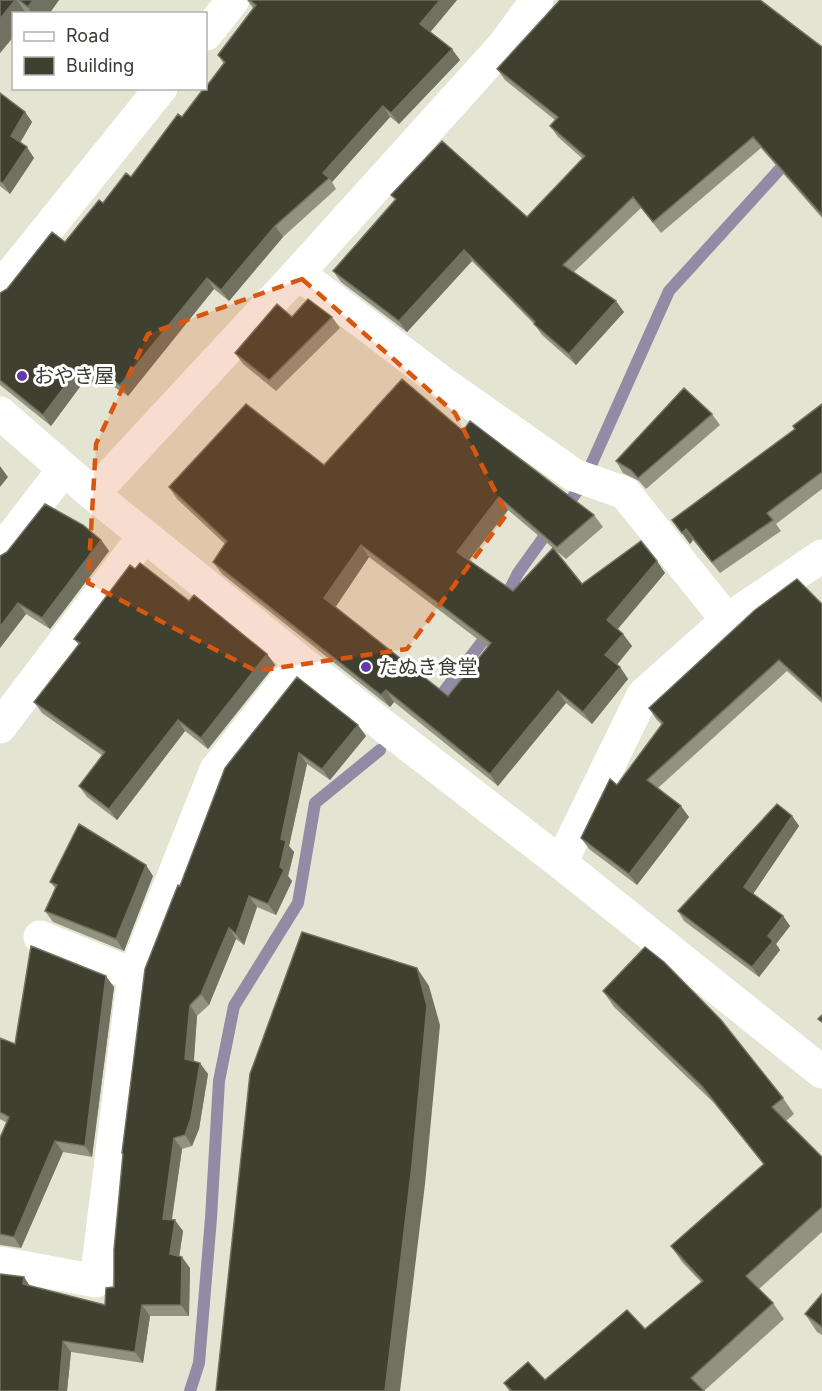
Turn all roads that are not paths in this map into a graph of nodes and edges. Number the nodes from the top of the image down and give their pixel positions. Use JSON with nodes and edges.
{"nodes":[{"id":1,"x":233,"y":0,"type":"edge"},
{"id":2,"x":537,"y":0,"type":"edge"},
{"id":3,"x":207,"y":33,"type":"edge"},
{"id":4,"x":159,"y":90,"type":"edge"},
{"id":5,"x":298,"y":273,"type":"junction"},
{"id":6,"x":0,"y":288,"type":"edge"},
{"id":7,"x":0,"y":413,"type":"edge"},
{"id":8,"x":64,"y":469,"type":"junction"},
{"id":9,"x":93,"y":494,"type":"junction"},
{"id":10,"x":144,"y":536,"type":"junction"},
{"id":11,"x":0,"y":552,"type":"edge"},
{"id":12,"x":822,"y":556,"type":"edge"},
{"id":13,"x":727,"y":620,"type":"junction"},
{"id":14,"x":301,"y":662,"type":"junction"},
{"id":15,"x":0,"y":727,"type":"edge"},
{"id":16,"x":561,"y":863,"type":"junction"},
{"id":17,"x":40,"y":937,"type":"dead end"},
{"id":18,"x":134,"y":975,"type":"junction"},
{"id":19,"x":822,"y":1072,"type":"edge"},
{"id":20,"x":0,"y":1263,"type":"edge"}],
"edges":[{"from":1,"to":3,"type":"street"},
{"from":2,"to":5,"type":"street"},
{"from":4,"to":6,"type":"street"},
{"from":5,"to":9,"type":"street"},
{"from":5,"to":13,"type":"street"},
{"from":7,"to":8,"type":"street"},
{"from":8,"to":9,"type":"street"},
{"from":8,"to":11,"type":"street"},
{"from":9,"to":10,"type":"street"},
{"from":10,"to":14,"type":"street"},
{"from":10,"to":15,"type":"street"},
{"from":12,"to":13,"type":"street"},
{"from":13,"to":16,"type":"street"},
{"from":14,"to":16,"type":"street"},
{"from":14,"to":18,"type":"street"},
{"from":16,"to":19,"type":"street"},
{"from":17,"to":18,"type":"street"},
{"from":18,"to":20,"type":"street"}]}
